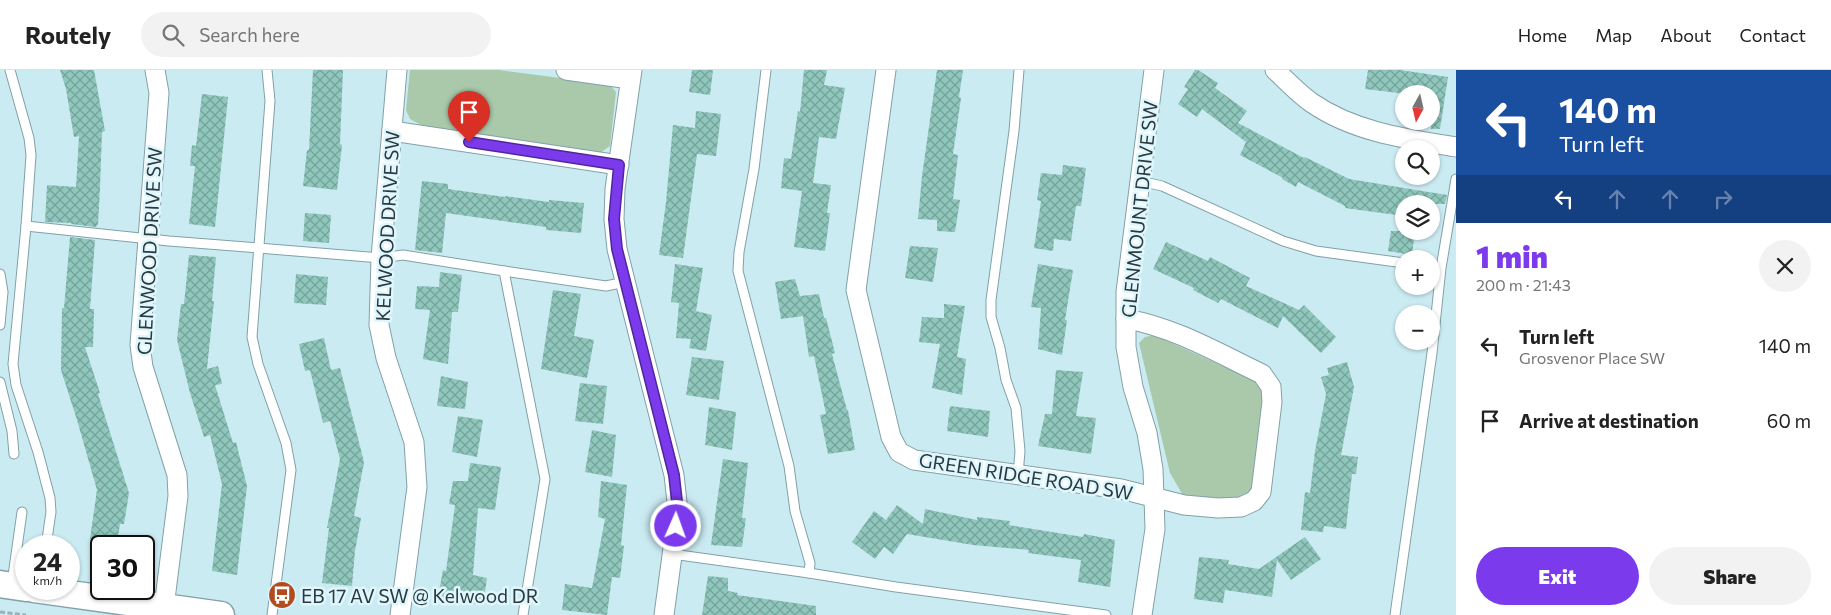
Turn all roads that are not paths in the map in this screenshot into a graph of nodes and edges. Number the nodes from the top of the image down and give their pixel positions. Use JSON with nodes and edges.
{"nodes":[{"id":1,"x":10,"y":70,"type":"edge"},
{"id":2,"x":155,"y":70,"type":"edge"},
{"id":3,"x":268,"y":70,"type":"edge"},
{"id":4,"x":397,"y":70,"type":"edge"},
{"id":5,"x":566,"y":70,"type":"edge"},
{"id":6,"x":766,"y":70,"type":"edge"},
{"id":7,"x":886,"y":70,"type":"edge"},
{"id":8,"x":1019,"y":70,"type":"edge"},
{"id":9,"x":1154,"y":70,"type":"edge"},
{"id":10,"x":1275,"y":70,"type":"edge"},
{"id":11,"x":631,"y":75,"type":"edge"},
{"id":12,"x":392,"y":131,"type":"junction"},
{"id":13,"x":1456,"y":146,"type":"edge"},
{"id":14,"x":619,"y":165,"type":"junction"},
{"id":15,"x":1456,"y":179,"type":"edge"},
{"id":16,"x":1140,"y":181,"type":"junction"},
{"id":17,"x":26,"y":226,"type":"junction"},
{"id":18,"x":147,"y":239,"type":"junction"},
{"id":19,"x":258,"y":248,"type":"junction"},
{"id":20,"x":1440,"y":250,"type":"edge"},
{"id":21,"x":381,"y":258,"type":"junction"},
{"id":22,"x":1395,"y":262,"type":"edge"},
{"id":23,"x":504,"y":271,"type":"junction"},
{"id":24,"x":0,"y":274,"type":"edge"},
{"id":25,"x":625,"y":282,"type":"junction"},
{"id":26,"x":1435,"y":295,"type":"edge"},
{"id":27,"x":1126,"y":319,"type":"junction"},
{"id":28,"x":0,"y":326,"type":"edge"},
{"id":29,"x":0,"y":382,"type":"edge"},
{"id":30,"x":14,"y":454,"type":"dead end"},
{"id":31,"x":1018,"y":475,"type":"junction"},
{"id":32,"x":1154,"y":498,"type":"junction"},
{"id":33,"x":22,"y":512,"type":"dead end"},
{"id":34,"x":23,"y":535,"type":"edge"},
{"id":35,"x":48,"y":535,"type":"edge"},
{"id":36,"x":672,"y":554,"type":"junction"},
{"id":37,"x":809,"y":573,"type":"junction"},
{"id":38,"x":80,"y":595,"type":"edge"},
{"id":39,"x":164,"y":607,"type":"junction"},
{"id":40,"x":220,"y":615,"type":"edge"},
{"id":41,"x":272,"y":615,"type":"edge"},
{"id":42,"x":400,"y":615,"type":"edge"},
{"id":43,"x":523,"y":615,"type":"edge"},
{"id":44,"x":664,"y":615,"type":"edge"},
{"id":45,"x":1106,"y":615,"type":"edge"},
{"id":46,"x":1142,"y":615,"type":"edge"},
{"id":47,"x":1395,"y":615,"type":"edge"}],
"edges":[{"from":1,"to":17,"type":"lane"},
{"from":2,"to":18,"type":"street","name":"GLENWOOD DRIVE SW"},
{"from":3,"to":19,"type":"lane"},
{"from":4,"to":12,"type":"street","name":"KELWOOD DRIVE SW"},
{"from":5,"to":11,"type":"street"},
{"from":6,"to":37,"type":"lane"},
{"from":7,"to":31,"type":"street","name":"GREEN RIDGE ROAD SW"},
{"from":8,"to":31,"type":"lane"},
{"from":9,"to":16,"type":"street","name":"GLENMOUNT DRIVE SW"},
{"from":10,"to":13,"type":"street"},
{"from":11,"to":14,"type":"street"},
{"from":12,"to":14,"type":"street"},
{"from":12,"to":21,"type":"street","name":"KELWOOD DRIVE SW"},
{"from":14,"to":25,"type":"street"},
{"from":15,"to":20,"type":"lane"},
{"from":16,"to":22,"type":"lane"},
{"from":16,"to":27,"type":"street","name":"GLENMOUNT DRIVE SW"},
{"from":17,"to":18,"type":"lane"},
{"from":17,"to":35,"type":"lane"},
{"from":18,"to":19,"type":"lane"},
{"from":18,"to":39,"type":"street","name":"GLENWOOD DRIVE SW"},
{"from":19,"to":21,"type":"lane"},
{"from":19,"to":41,"type":"lane"},
{"from":21,"to":23,"type":"lane"},
{"from":21,"to":42,"type":"street","name":"KELWOOD DRIVE SW"},
{"from":23,"to":25,"type":"lane"},
{"from":23,"to":43,"type":"lane"},
{"from":24,"to":28,"type":"lane"},
{"from":25,"to":36,"type":"street"},
{"from":26,"to":47,"type":"lane"},
{"from":27,"to":32,"type":"street","name":"GLENMOUNT DRIVE SW"},
{"from":27,"to":32,"type":"street","name":"GREEN RIDGE ROAD SW"},
{"from":29,"to":30,"type":"lane"},
{"from":31,"to":32,"type":"street","name":"GREEN RIDGE ROAD SW"},
{"from":32,"to":46,"type":"street","name":"GLENMOUNT DRIVE SW"},
{"from":33,"to":34,"type":"lane"},
{"from":36,"to":37,"type":"lane"},
{"from":36,"to":44,"type":"street"},
{"from":37,"to":45,"type":"lane"},
{"from":38,"to":39,"type":"main road"},
{"from":39,"to":40,"type":"main road"}]}
